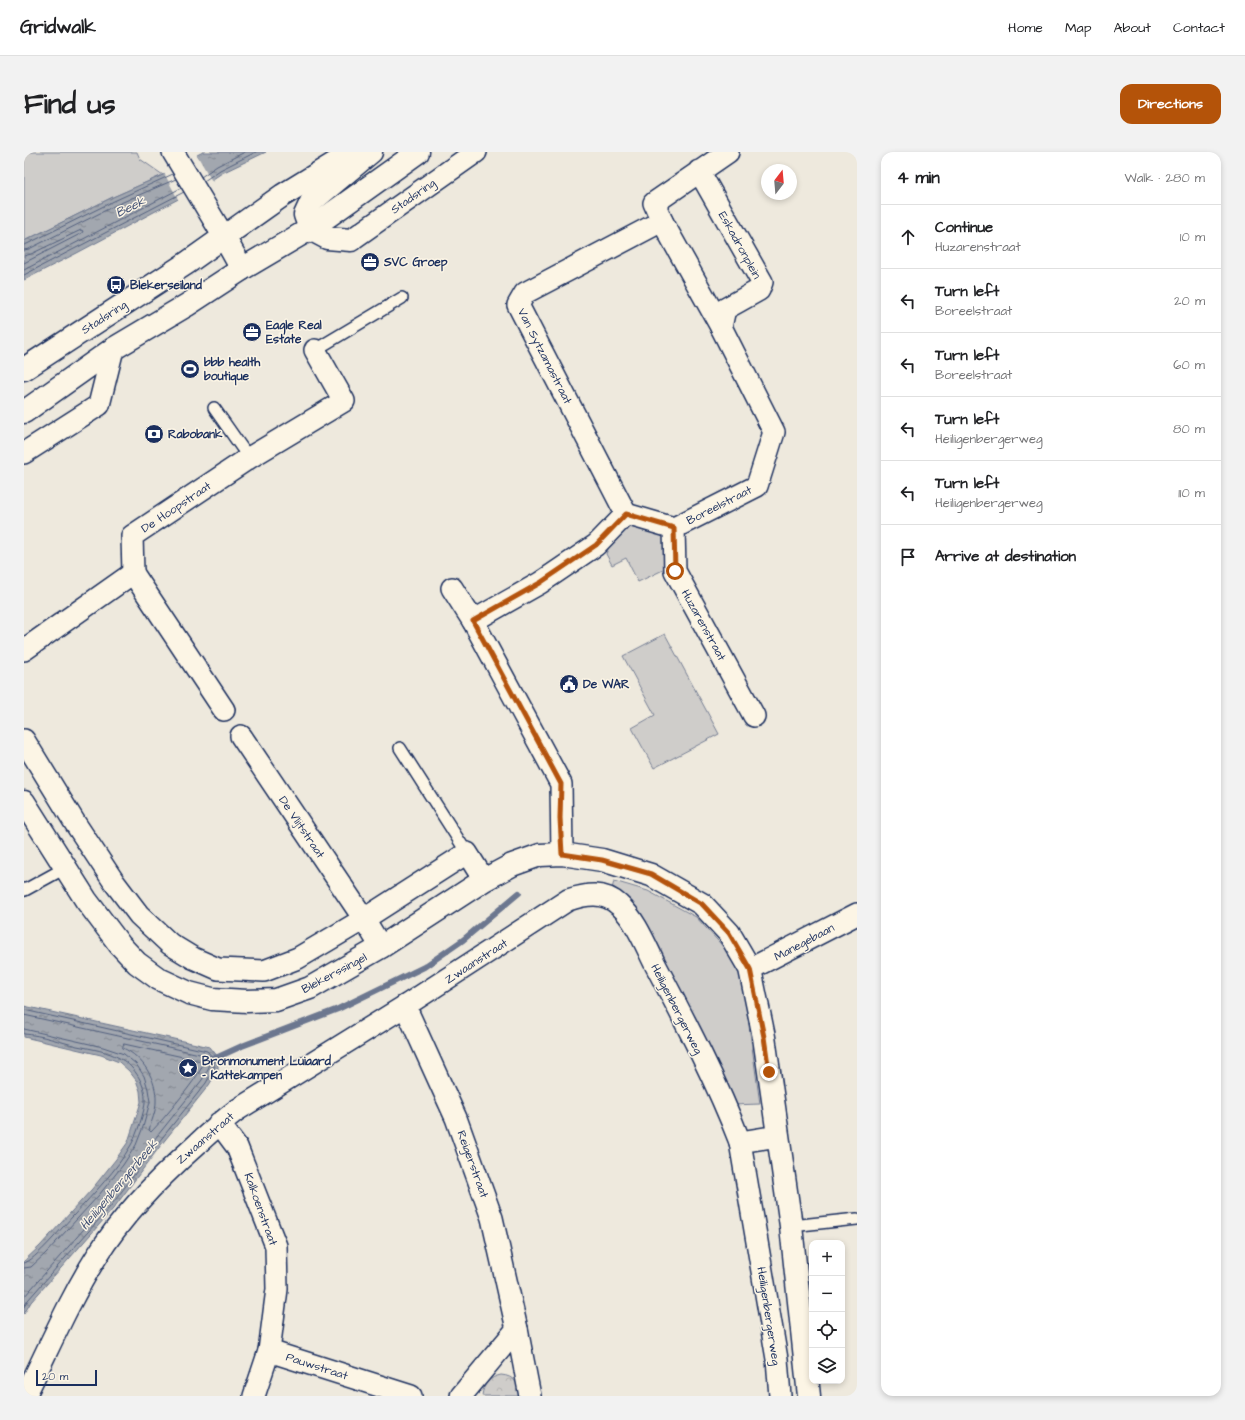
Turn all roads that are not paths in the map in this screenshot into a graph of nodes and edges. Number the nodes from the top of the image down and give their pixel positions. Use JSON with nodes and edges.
{"nodes":[{"id":1,"x":353,"y":152,"type":"edge"},
{"id":2,"x":371,"y":152,"type":"edge"},
{"id":3,"x":418,"y":152,"type":"edge"},
{"id":4,"x":476,"y":152,"type":"edge"},
{"id":5,"x":728,"y":152,"type":"edge"},
{"id":6,"x":176,"y":158,"type":"edge"},
{"id":7,"x":699,"y":171,"type":"junction"},
{"id":8,"x":662,"y":221,"type":"junction"},
{"id":9,"x":310,"y":229,"type":"junction"},
{"id":10,"x":224,"y":237,"type":"junction"},
{"id":11,"x":351,"y":240,"type":"joint"},
{"id":12,"x":242,"y":269,"type":"junction"},
{"id":13,"x":402,"y":298,"type":"dead end"},
{"id":14,"x":721,"y":327,"type":"junction"},
{"id":15,"x":113,"y":349,"type":"junction"},
{"id":16,"x":315,"y":350,"type":"joint"},
{"id":17,"x":24,"y":369,"type":"edge"},
{"id":18,"x":214,"y":408,"type":"dead end"},
{"id":19,"x":24,"y":412,"type":"edge"},
{"id":20,"x":24,"y":453,"type":"edge"},
{"id":21,"x":249,"y":458,"type":"junction"},
{"id":22,"x":626,"y":514,"type":"junction"},
{"id":23,"x":674,"y":528,"type":"junction"},
{"id":24,"x":133,"y":573,"type":"junction"},
{"id":25,"x":452,"y":588,"type":"dead end"},
{"id":26,"x":473,"y":621,"type":"junction"},
{"id":27,"x":24,"y":650,"type":"edge"},
{"id":28,"x":224,"y":710,"type":"dead end"},
{"id":29,"x":754,"y":716,"type":"dead end"},
{"id":30,"x":241,"y":736,"type":"dead end"},
{"id":31,"x":24,"y":740,"type":"edge"},
{"id":32,"x":400,"y":748,"type":"dead end"},
{"id":33,"x":24,"y":802,"type":"edge"},
{"id":34,"x":467,"y":853,"type":"junction"},
{"id":35,"x":562,"y":854,"type":"junction"},
{"id":36,"x":66,"y":868,"type":"junction"},
{"id":37,"x":484,"y":880,"type":"junction"},
{"id":38,"x":24,"y":889,"type":"edge"},
{"id":39,"x":595,"y":894,"type":"joint"},
{"id":40,"x":857,"y":914,"type":"edge"},
{"id":41,"x":364,"y":919,"type":"junction"},
{"id":42,"x":381,"y":947,"type":"junction"},
{"id":43,"x":750,"y":969,"type":"junction"},
{"id":44,"x":406,"y":1006,"type":"junction"},
{"id":45,"x":219,"y":1123,"type":"junction"},
{"id":46,"x":778,"y":1136,"type":"junction"},
{"id":47,"x":740,"y":1142,"type":"junction"},
{"id":48,"x":857,"y":1219,"type":"edge"},
{"id":49,"x":791,"y":1226,"type":"junction"},
{"id":50,"x":517,"y":1329,"type":"junction"},
{"id":51,"x":270,"y":1351,"type":"junction"},
{"id":52,"x":25,"y":1396,"type":"edge"},
{"id":53,"x":254,"y":1396,"type":"edge"},
{"id":54,"x":411,"y":1396,"type":"edge"},
{"id":55,"x":461,"y":1396,"type":"edge"},
{"id":56,"x":530,"y":1396,"type":"edge"},
{"id":57,"x":780,"y":1396,"type":"edge"},
{"id":58,"x":809,"y":1396,"type":"edge"}],
"edges":[{"from":1,"to":10,"type":"street","name":"Stadsring"},
{"from":2,"to":9,"type":"street"},
{"from":3,"to":9,"type":"street"},
{"from":4,"to":11,"type":"street","name":"Stadsring"},
{"from":5,"to":7,"type":"street"},
{"from":6,"to":10,"type":"street"},
{"from":7,"to":8,"type":"street"},
{"from":7,"to":14,"type":"street","name":"Eskadronplein"},
{"from":8,"to":14,"type":"street"},
{"from":8,"to":22,"type":"street","name":"Van Sytzamastraat"},
{"from":9,"to":11,"type":"street"},
{"from":9,"to":12,"type":"street"},
{"from":10,"to":12,"type":"street"},
{"from":10,"to":17,"type":"street","name":"Stadsring"},
{"from":12,"to":15,"type":"street"},
{"from":13,"to":16,"type":"lane"},
{"from":14,"to":23,"type":"street","name":"Boreelstraat"},
{"from":15,"to":19,"type":"street"},
{"from":15,"to":20,"type":"street"},
{"from":16,"to":21,"type":"street","name":"De Hoopstraat"},
{"from":18,"to":21,"type":"lane"},
{"from":21,"to":24,"type":"street","name":"De Hoopstraat"},
{"from":22,"to":23,"type":"street","name":"Boreelstraat"},
{"from":22,"to":26,"type":"street"},
{"from":23,"to":29,"type":"street","name":"Huzarenstraat"},
{"from":24,"to":27,"type":"street"},
{"from":24,"to":28,"type":"street"},
{"from":25,"to":26,"type":"street"},
{"from":26,"to":35,"type":"street"},
{"from":30,"to":41,"type":"street","name":"De Vlijtstraat"},
{"from":31,"to":41,"type":"street"},
{"from":32,"to":34,"type":"lane"},
{"from":33,"to":36,"type":"street","name":"Blekerssingel"},
{"from":34,"to":37,"type":"street"},
{"from":34,"to":41,"type":"street"},
{"from":35,"to":37,"type":"street","name":"Blekerssingel"},
{"from":35,"to":43,"type":"street"},
{"from":36,"to":38,"type":"lane"},
{"from":36,"to":42,"type":"street","name":"Blekerssingel"},
{"from":37,"to":42,"type":"street","name":"Blekerssingel"},
{"from":39,"to":44,"type":"street","name":"Zwaanstraat"},
{"from":39,"to":47,"type":"street","name":"Heiligenbergerweg"},
{"from":40,"to":43,"type":"street","name":"Manegebaan"},
{"from":41,"to":42,"type":"street","name":"De Vlijtstraat"},
{"from":43,"to":46,"type":"street"},
{"from":44,"to":45,"type":"street","name":"Zwaanstraat"},
{"from":44,"to":50,"type":"street","name":"Reigerstraat"},
{"from":45,"to":51,"type":"street","name":"Kalkoenstraat"},
{"from":45,"to":52,"type":"street","name":"Zwaanstraat"},
{"from":46,"to":47,"type":"street"},
{"from":46,"to":49,"type":"street"},
{"from":47,"to":57,"type":"street","name":"Heiligenbergerweg"},
{"from":48,"to":49,"type":"lane"},
{"from":49,"to":58,"type":"street"},
{"from":50,"to":55,"type":"street"},
{"from":50,"to":56,"type":"street","name":"Reigerstraat"},
{"from":51,"to":53,"type":"street","name":"Kalkoenstraat"},
{"from":51,"to":54,"type":"street","name":"Pauwstraat"}]}
